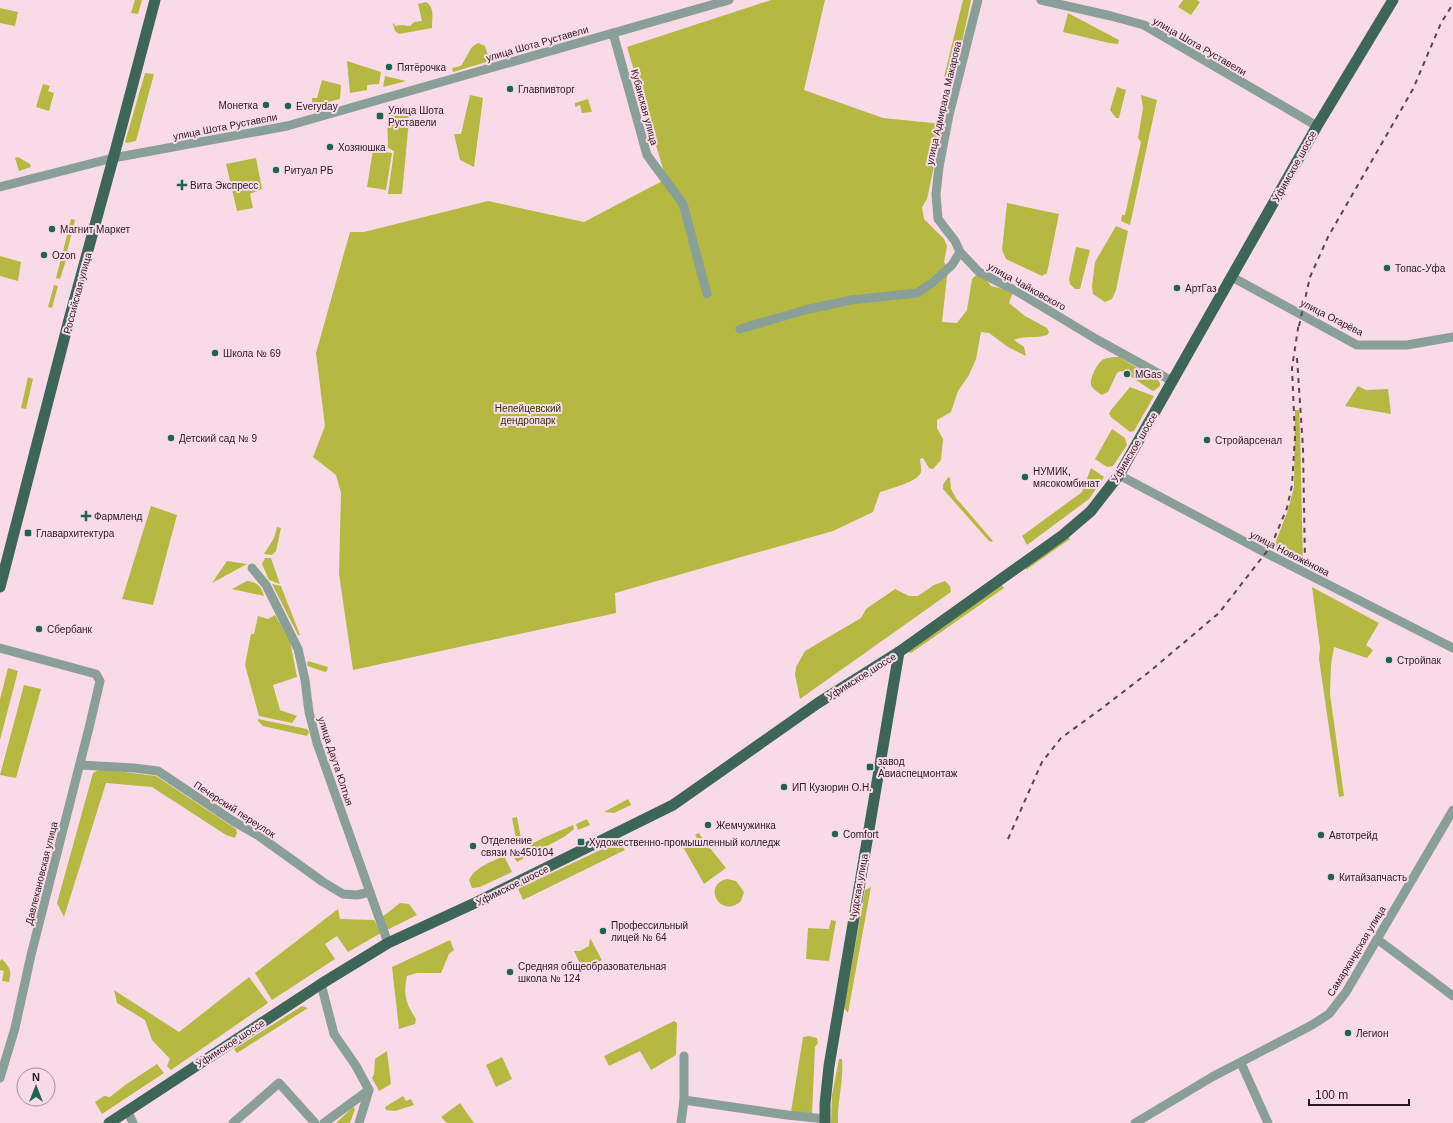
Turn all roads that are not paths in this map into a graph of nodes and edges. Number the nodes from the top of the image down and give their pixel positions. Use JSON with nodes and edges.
{"nodes":[{"id":1,"x":154,"y":0,"type":"edge"},
{"id":2,"x":729,"y":0,"type":"edge"},
{"id":3,"x":978,"y":0,"type":"edge"},
{"id":4,"x":1041,"y":0,"type":"edge"},
{"id":5,"x":1393,"y":0,"type":"edge"},
{"id":6,"x":696,"y":4,"type":"edge"},
{"id":7,"x":613,"y":33,"type":"junction"},
{"id":8,"x":1317,"y":126,"type":"junction"},
{"id":9,"x":113,"y":158,"type":"junction"},
{"id":10,"x":0,"y":187,"type":"edge"},
{"id":11,"x":960,"y":252,"type":"junction"},
{"id":12,"x":1232,"y":277,"type":"junction"},
{"id":13,"x":707,"y":294,"type":"dead end"},
{"id":14,"x":740,"y":329,"type":"dead end"},
{"id":15,"x":1453,"y":337,"type":"edge"},
{"id":16,"x":1172,"y":381,"type":"junction"},
{"id":17,"x":1118,"y":475,"type":"junction"},
{"id":18,"x":4,"y":557,"type":"edge"},
{"id":19,"x":252,"y":568,"type":"dead end"},
{"id":20,"x":0,"y":587,"type":"edge"},
{"id":21,"x":0,"y":648,"type":"edge"},
{"id":22,"x":1453,"y":648,"type":"edge"},
{"id":23,"x":899,"y":652,"type":"junction"},
{"id":24,"x":80,"y":765,"type":"junction"},
{"id":25,"x":1453,"y":810,"type":"edge"},
{"id":26,"x":370,"y":892,"type":"junction"},
{"id":27,"x":1377,"y":940,"type":"junction"},
{"id":28,"x":388,"y":943,"type":"junction"},
{"id":29,"x":321,"y":984,"type":"junction"},
{"id":30,"x":1453,"y":996,"type":"edge"},
{"id":31,"x":684,"y":1056,"type":"dead end"},
{"id":32,"x":1241,"y":1063,"type":"junction"},
{"id":33,"x":0,"y":1078,"type":"edge"},
{"id":34,"x":369,"y":1090,"type":"junction"},
{"id":35,"x":684,"y":1100,"type":"junction"},
{"id":36,"x":127,"y":1110,"type":"junction"},
{"id":37,"x":787,"y":1119,"type":"edge"},
{"id":38,"x":825,"y":1121,"type":"edge"},
{"id":39,"x":109,"y":1123,"type":"edge"},
{"id":40,"x":133,"y":1123,"type":"edge"},
{"id":41,"x":233,"y":1123,"type":"edge"},
{"id":42,"x":316,"y":1123,"type":"edge"},
{"id":43,"x":324,"y":1123,"type":"edge"},
{"id":44,"x":359,"y":1123,"type":"edge"},
{"id":45,"x":681,"y":1123,"type":"edge"},
{"id":46,"x":1135,"y":1123,"type":"edge"},
{"id":47,"x":1268,"y":1123,"type":"edge"}],
"edges":[{"from":1,"to":9,"type":"main road","name":"Российская улица"},
{"from":2,"to":6,"type":"street","name":"улица Шота Руставели"},
{"from":3,"to":11,"type":"street","name":"улица Адмирала Макарова"},
{"from":4,"to":8,"type":"street","name":"улица Шота Руставели"},
{"from":5,"to":8,"type":"main road","name":"Уфимское шоссе"},
{"from":6,"to":7,"type":"street","name":"улица Шота Руставели"},
{"from":7,"to":9,"type":"street","name":"улица Шота Руставели"},
{"from":7,"to":13,"type":"street","name":"Кубанская улица"},
{"from":8,"to":12,"type":"main road","name":"Уфимское шоссе"},
{"from":9,"to":10,"type":"street","name":"улица Шота Руставели"},
{"from":9,"to":18,"type":"main road","name":"Российская улица"},
{"from":11,"to":14,"type":"street"},
{"from":11,"to":16,"type":"street","name":"улица Чайковского"},
{"from":12,"to":15,"type":"street","name":"улица Огарёва"},
{"from":12,"to":16,"type":"main road","name":"Уфимское шоссе"},
{"from":16,"to":17,"type":"main road","name":"Уфимское шоссе"},
{"from":17,"to":22,"type":"street","name":"улица Новожёнова"},
{"from":17,"to":23,"type":"main road","name":"Уфимское шоссе"},
{"from":18,"to":20,"type":"main road","name":"Российская улица"},
{"from":19,"to":26,"type":"street","name":"улица Даута Юлтыя"},
{"from":21,"to":24,"type":"street","name":"Давлекановская улица"},
{"from":23,"to":28,"type":"main road","name":"Уфимское шоссе"},
{"from":23,"to":38,"type":"main road","name":"Чудская улица"},
{"from":24,"to":26,"type":"street","name":"Печерский переулок"},
{"from":24,"to":33,"type":"street","name":"Давлекановская улица"},
{"from":25,"to":27,"type":"street","name":"Самаркандская улица"},
{"from":26,"to":28,"type":"street","name":"улица Даута Юлтыя"},
{"from":27,"to":30,"type":"street"},
{"from":27,"to":32,"type":"street","name":"Самаркандская улица"},
{"from":28,"to":29,"type":"main road","name":"Уфимское шоссе"},
{"from":29,"to":34,"type":"street"},
{"from":29,"to":36,"type":"main road","name":"Уфимское шоссе"},
{"from":31,"to":35,"type":"street"},
{"from":32,"to":46,"type":"street","name":"Самаркандская улица"},
{"from":32,"to":47,"type":"street"},
{"from":34,"to":43,"type":"street"},
{"from":34,"to":44,"type":"street"},
{"from":35,"to":37,"type":"street"},
{"from":35,"to":45,"type":"street"},
{"from":36,"to":39,"type":"main road","name":"Уфимское шоссе"},
{"from":36,"to":40,"type":"street"},
{"from":37,"to":38,"type":"street"},
{"from":41,"to":42,"type":"street"}]}
